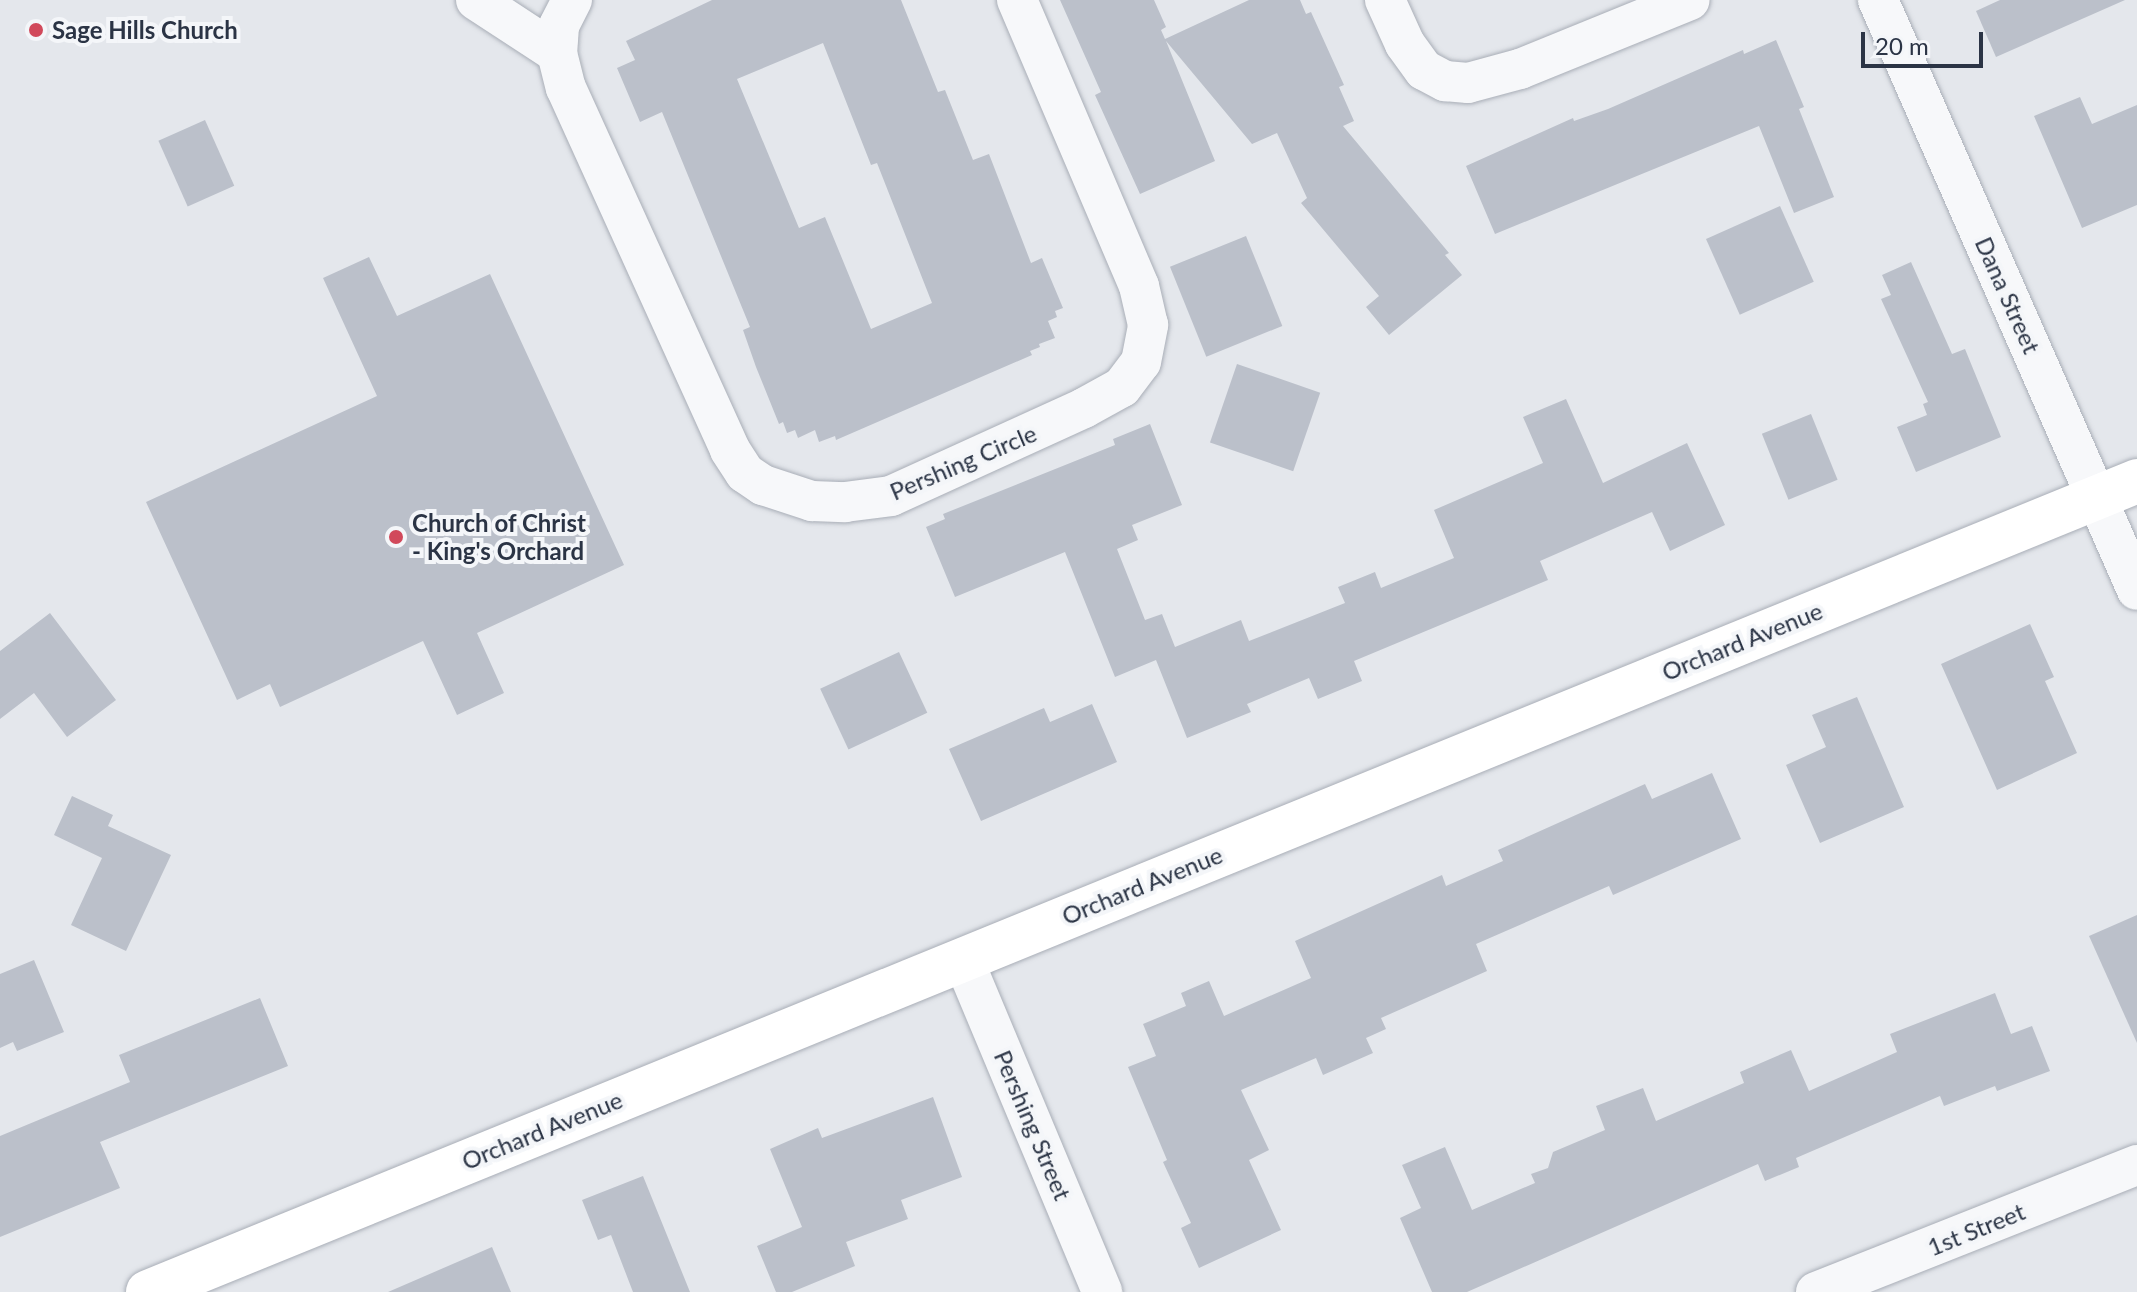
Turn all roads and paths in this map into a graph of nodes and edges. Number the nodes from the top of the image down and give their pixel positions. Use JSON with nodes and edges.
{"nodes":[{"id":1,"x":476,"y":0,"type":"edge"},
{"id":2,"x":572,"y":0,"type":"edge"},
{"id":3,"x":1017,"y":0,"type":"edge"},
{"id":4,"x":1385,"y":0,"type":"edge"},
{"id":5,"x":1878,"y":0,"type":"edge"},
{"id":6,"x":1679,"y":2,"type":"edge"},
{"id":7,"x":557,"y":53,"type":"junction"},
{"id":8,"x":2137,"y":481,"type":"edge"},
{"id":9,"x":2097,"y":497,"type":"junction"},
{"id":10,"x":2137,"y":590,"type":"edge"},
{"id":11,"x":963,"y":959,"type":"junction"},
{"id":12,"x":2137,"y":1165,"type":"edge"},
{"id":13,"x":148,"y":1292,"type":"edge"},
{"id":14,"x":1102,"y":1292,"type":"edge"},
{"id":15,"x":1816,"y":1292,"type":"edge"}],
"edges":[{"from":1,"to":7,"type":"street"},
{"from":2,"to":7,"type":"street","name":"Pershing Circle"},
{"from":3,"to":7,"type":"street","name":"Pershing Circle"},
{"from":4,"to":6,"type":"street"},
{"from":5,"to":9,"type":"street","name":"Dana Street"},
{"from":8,"to":9,"type":"street","name":"Orchard Avenue"},
{"from":9,"to":10,"type":"street","name":"Dana Street"},
{"from":9,"to":11,"type":"street","name":"Orchard Avenue"},
{"from":11,"to":13,"type":"street","name":"Orchard Avenue"},
{"from":11,"to":14,"type":"street","name":"Pershing Street"},
{"from":12,"to":15,"type":"street","name":"1st Street"}]}
